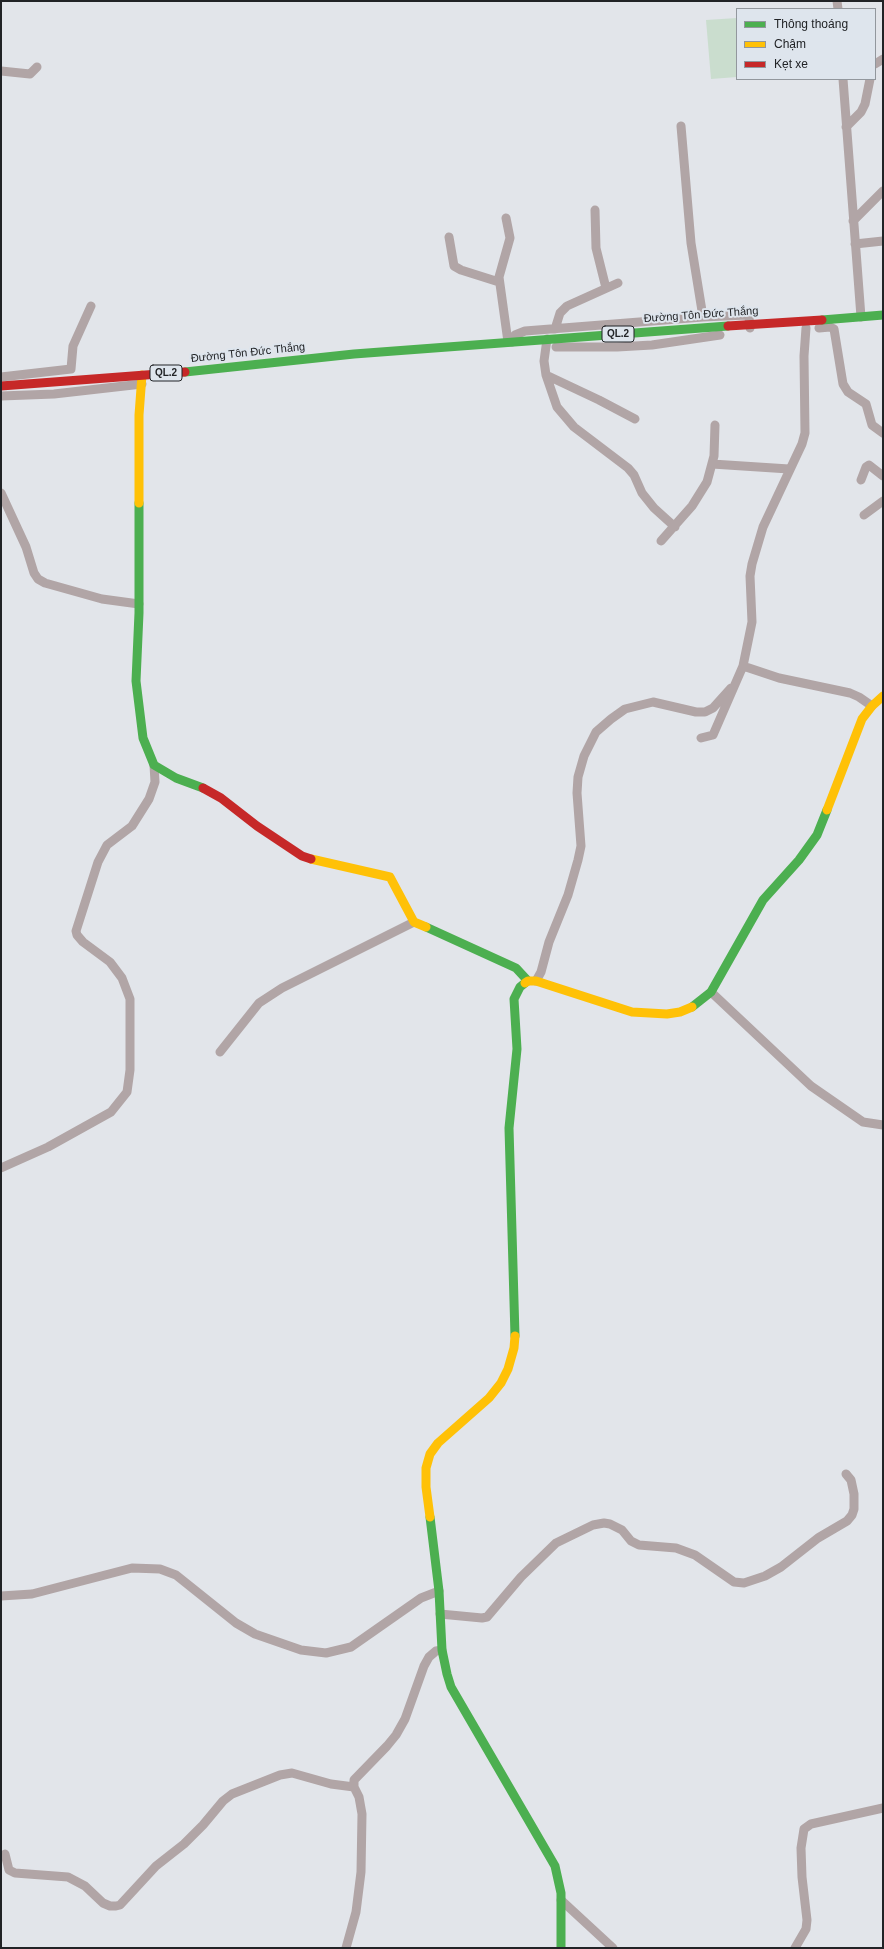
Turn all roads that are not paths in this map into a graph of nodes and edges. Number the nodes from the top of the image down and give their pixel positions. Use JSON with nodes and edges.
{"nodes":[{"id":1,"x":37,"y":67,"type":"dead end"},
{"id":2,"x":1,"y":71,"type":"edge"},
{"id":3,"x":843,"y":80,"type":"edge"},
{"id":4,"x":870,"y":80,"type":"edge"},
{"id":5,"x":681,"y":126,"type":"dead end"},
{"id":6,"x":846,"y":127,"type":"junction"},
{"id":7,"x":883,"y":191,"type":"edge"},
{"id":8,"x":595,"y":210,"type":"dead end"},
{"id":9,"x":506,"y":218,"type":"dead end"},
{"id":10,"x":854,"y":221,"type":"junction"},
{"id":11,"x":450,"y":237,"type":"dead end"},
{"id":12,"x":883,"y":241,"type":"edge"},
{"id":13,"x":855,"y":244,"type":"junction"},
{"id":14,"x":500,"y":282,"type":"junction"},
{"id":15,"x":618,"y":282,"type":"dead end"},
{"id":16,"x":606,"y":288,"type":"junction"},
{"id":17,"x":91,"y":306,"type":"dead end"},
{"id":18,"x":883,"y":315,"type":"edge"},
{"id":19,"x":703,"y":317,"type":"junction"},
{"id":20,"x":861,"y":317,"type":"junction"},
{"id":21,"x":750,"y":327,"type":"junction"},
{"id":22,"x":806,"y":328,"type":"junction"},
{"id":23,"x":555,"y":329,"type":"junction"},
{"id":24,"x":510,"y":342,"type":"junction"},
{"id":25,"x":547,"y":343,"type":"junction"},
{"id":26,"x":485,"y":353,"type":"dead end"},
{"id":27,"x":142,"y":375,"type":"junction"},
{"id":28,"x":546,"y":376,"type":"junction"},
{"id":29,"x":1,"y":377,"type":"edge"},
{"id":30,"x":142,"y":384,"type":"junction"},
{"id":31,"x":1,"y":386,"type":"edge"},
{"id":32,"x":1,"y":396,"type":"edge"},
{"id":33,"x":635,"y":419,"type":"dead end"},
{"id":34,"x":715,"y":425,"type":"dead end"},
{"id":35,"x":883,"y":433,"type":"edge"},
{"id":36,"x":712,"y":464,"type":"junction"},
{"id":37,"x":789,"y":469,"type":"junction"},
{"id":38,"x":883,"y":476,"type":"edge"},
{"id":39,"x":861,"y":480,"type":"dead end"},
{"id":40,"x":1,"y":494,"type":"edge"},
{"id":41,"x":883,"y":501,"type":"edge"},
{"id":42,"x":864,"y":515,"type":"dead end"},
{"id":43,"x":675,"y":527,"type":"junction"},
{"id":44,"x":662,"y":541,"type":"dead end"},
{"id":45,"x":139,"y":604,"type":"junction"},
{"id":46,"x":743,"y":666,"type":"junction"},
{"id":47,"x":735,"y":684,"type":"junction"},
{"id":48,"x":883,"y":696,"type":"edge"},
{"id":49,"x":872,"y":706,"type":"junction"},
{"id":50,"x":701,"y":738,"type":"dead end"},
{"id":51,"x":154,"y":765,"type":"junction"},
{"id":52,"x":414,"y":922,"type":"junction"},
{"id":53,"x":532,"y":981,"type":"junction"},
{"id":54,"x":711,"y":992,"type":"junction"},
{"id":55,"x":220,"y":1052,"type":"dead end"},
{"id":56,"x":883,"y":1125,"type":"edge"},
{"id":57,"x":1,"y":1168,"type":"edge"},
{"id":58,"x":846,"y":1474,"type":"dead end"},
{"id":59,"x":439,"y":1591,"type":"junction"},
{"id":60,"x":1,"y":1596,"type":"edge"},
{"id":61,"x":440,"y":1614,"type":"junction"},
{"id":62,"x":442,"y":1650,"type":"junction"},
{"id":63,"x":354,"y":1787,"type":"junction"},
{"id":64,"x":883,"y":1808,"type":"edge"},
{"id":65,"x":5,"y":1854,"type":"dead end"},
{"id":66,"x":560,"y":1900,"type":"junction"},
{"id":67,"x":346,"y":1948,"type":"edge"},
{"id":68,"x":561,"y":1948,"type":"edge"},
{"id":69,"x":613,"y":1948,"type":"edge"},
{"id":70,"x":795,"y":1948,"type":"edge"}],
"edges":[{"from":1,"to":2,"type":"street"},
{"from":3,"to":6,"type":"street"},
{"from":4,"to":6,"type":"street"},
{"from":5,"to":19,"type":"street"},
{"from":6,"to":10,"type":"street"},
{"from":7,"to":10,"type":"street"},
{"from":8,"to":16,"type":"street"},
{"from":9,"to":14,"type":"street"},
{"from":10,"to":13,"type":"street"},
{"from":11,"to":14,"type":"street"},
{"from":12,"to":13,"type":"street"},
{"from":13,"to":20,"type":"street"},
{"from":14,"to":24,"type":"street"},
{"from":15,"to":16,"type":"street"},
{"from":16,"to":23,"type":"street"},
{"from":17,"to":29,"type":"street"},
{"from":18,"to":20,"type":"main road","name":"Đường Tôn Đức Thắng","number":"QL.2"},
{"from":19,"to":21,"type":"street"},
{"from":19,"to":23,"type":"street"},
{"from":20,"to":21,"type":"main road","name":"Đường Tôn Đức Thắng","number":"QL.2"},
{"from":21,"to":22,"type":"street"},
{"from":21,"to":25,"type":"main road","name":"Đường Tôn Đức Thắng","number":"QL.2"},
{"from":21,"to":25,"type":"street"},
{"from":22,"to":35,"type":"street"},
{"from":22,"to":37,"type":"street"},
{"from":23,"to":24,"type":"street"},
{"from":24,"to":25,"type":"main road","name":"Đường Tôn Đức Thắng","number":"QL.2"},
{"from":24,"to":27,"type":"main road","name":"Đường Tôn Đức Thắng","number":"QL.2"},
{"from":25,"to":26,"type":"street"},
{"from":25,"to":28,"type":"street"},
{"from":27,"to":30,"type":"main road"},
{"from":27,"to":31,"type":"main road","name":"Đường Tôn Đức Thắng","number":"QL.2"},
{"from":28,"to":33,"type":"street"},
{"from":28,"to":43,"type":"street"},
{"from":30,"to":32,"type":"street"},
{"from":30,"to":45,"type":"main road"},
{"from":34,"to":36,"type":"street"},
{"from":36,"to":37,"type":"street"},
{"from":36,"to":43,"type":"street"},
{"from":37,"to":46,"type":"street"},
{"from":38,"to":39,"type":"street"},
{"from":40,"to":45,"type":"street"},
{"from":41,"to":42,"type":"street"},
{"from":43,"to":44,"type":"street"},
{"from":45,"to":51,"type":"main road"},
{"from":46,"to":47,"type":"street"},
{"from":46,"to":49,"type":"street"},
{"from":47,"to":50,"type":"street"},
{"from":47,"to":53,"type":"street"},
{"from":48,"to":49,"type":"main road"},
{"from":49,"to":54,"type":"main road"},
{"from":51,"to":52,"type":"main road"},
{"from":51,"to":57,"type":"street"},
{"from":52,"to":53,"type":"main road"},
{"from":52,"to":55,"type":"street"},
{"from":53,"to":54,"type":"main road"},
{"from":53,"to":59,"type":"main road"},
{"from":54,"to":56,"type":"street"},
{"from":58,"to":61,"type":"street"},
{"from":59,"to":60,"type":"street"},
{"from":59,"to":61,"type":"main road"},
{"from":61,"to":62,"type":"main road"},
{"from":62,"to":63,"type":"street"},
{"from":62,"to":66,"type":"main road"},
{"from":63,"to":65,"type":"street"},
{"from":63,"to":67,"type":"street"},
{"from":64,"to":70,"type":"street"},
{"from":66,"to":68,"type":"main road"},
{"from":66,"to":69,"type":"street"}]}
